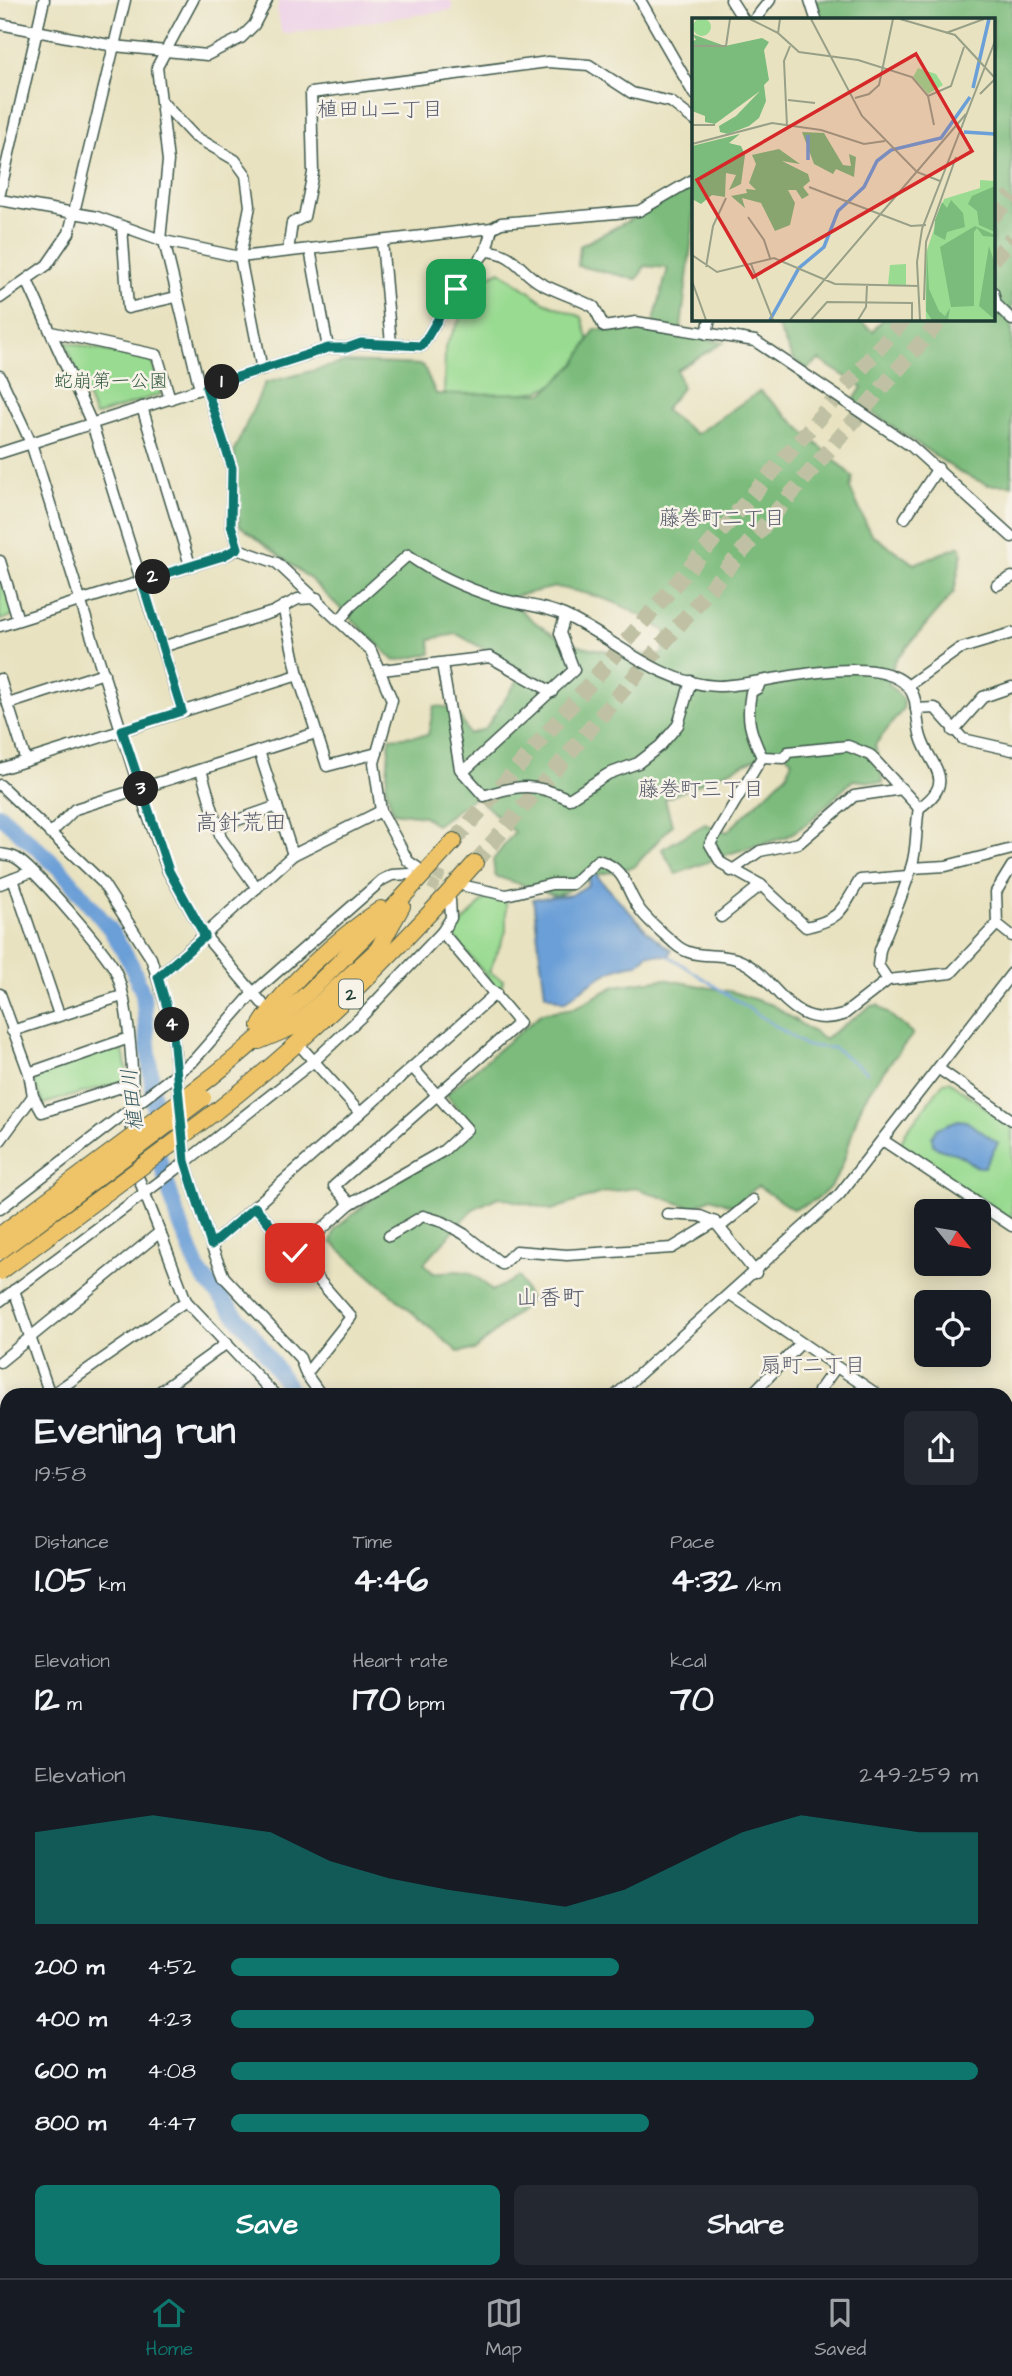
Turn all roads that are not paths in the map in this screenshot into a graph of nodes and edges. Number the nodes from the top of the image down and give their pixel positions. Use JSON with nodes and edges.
{"nodes":[{"id":1,"x":44,"y":0,"type":"edge"},
{"id":2,"x":125,"y":0,"type":"edge"},
{"id":3,"x":193,"y":0,"type":"edge"},
{"id":4,"x":267,"y":0,"type":"edge"},
{"id":5,"x":640,"y":0,"type":"edge"},
{"id":6,"x":731,"y":0,"type":"edge"},
{"id":7,"x":770,"y":0,"type":"edge"},
{"id":8,"x":810,"y":0,"type":"edge"},
{"id":9,"x":742,"y":18,"type":"edge"},
{"id":10,"x":756,"y":18,"type":"edge"},
{"id":11,"x":816,"y":18,"type":"edge"},
{"id":12,"x":0,"y":24,"type":"edge"},
{"id":13,"x":37,"y":31,"type":"junction"},
{"id":14,"x":114,"y":46,"type":"junction"},
{"id":15,"x":164,"y":52,"type":"junction"},
{"id":16,"x":692,"y":87,"type":"edge"},
{"id":17,"x":162,"y":102,"type":"junction"},
{"id":18,"x":692,"y":118,"type":"edge"},
{"id":19,"x":692,"y":180,"type":"edge"},
{"id":20,"x":0,"y":193,"type":"edge"},
{"id":21,"x":0,"y":200,"type":"edge"},
{"id":22,"x":75,"y":215,"type":"junction"},
{"id":23,"x":122,"y":227,"type":"junction"},
{"id":24,"x":492,"y":228,"type":"junction"},
{"id":25,"x":162,"y":240,"type":"junction"},
{"id":26,"x":382,"y":241,"type":"junction"},
{"id":27,"x":310,"y":249,"type":"junction"},
{"id":28,"x":288,"y":251,"type":"junction"},
{"id":29,"x":486,"y":251,"type":"junction"},
{"id":30,"x":240,"y":257,"type":"junction"},
{"id":31,"x":27,"y":280,"type":"junction"},
{"id":32,"x":176,"y":297,"type":"junction"},
{"id":33,"x":0,"y":298,"type":"edge"},
{"id":34,"x":995,"y":300,"type":"edge"},
{"id":35,"x":710,"y":320,"type":"edge"},
{"id":36,"x":1012,"y":320,"type":"edge"},
{"id":37,"x":51,"y":332,"type":"junction"},
{"id":38,"x":707,"y":334,"type":"junction"},
{"id":39,"x":391,"y":344,"type":"junction"},
{"id":40,"x":328,"y":348,"type":"junction"},
{"id":41,"x":262,"y":369,"type":"junction"},
{"id":42,"x":0,"y":376,"type":"edge"},
{"id":43,"x":203,"y":388,"type":"junction"},
{"id":44,"x":170,"y":399,"type":"junction"},
{"id":45,"x":142,"y":407,"type":"junction"},
{"id":46,"x":92,"y":424,"type":"junction"},
{"id":47,"x":31,"y":443,"type":"junction"},
{"id":48,"x":0,"y":453,"type":"edge"},
{"id":49,"x":938,"y":468,"type":"junction"},
{"id":50,"x":905,"y":518,"type":"dead end"},
{"id":51,"x":1012,"y":537,"type":"edge"},
{"id":52,"x":238,"y":548,"type":"junction"},
{"id":53,"x":0,"y":563,"type":"edge"},
{"id":54,"x":190,"y":565,"type":"junction"},
{"id":55,"x":1012,"y":577,"type":"edge"},
{"id":56,"x":142,"y":581,"type":"junction"},
{"id":57,"x":997,"y":585,"type":"dead end"},
{"id":58,"x":317,"y":598,"type":"junction"},
{"id":59,"x":80,"y":599,"type":"junction"},
{"id":60,"x":283,"y":606,"type":"junction"},
{"id":61,"x":565,"y":616,"type":"junction"},
{"id":62,"x":18,"y":620,"type":"junction"},
{"id":63,"x":340,"y":620,"type":"junction"},
{"id":64,"x":0,"y":626,"type":"edge"},
{"id":65,"x":1012,"y":633,"type":"edge"},
{"id":66,"x":162,"y":647,"type":"junction"},
{"id":67,"x":442,"y":664,"type":"junction"},
{"id":68,"x":382,"y":670,"type":"junction"},
{"id":69,"x":104,"y":673,"type":"junction"},
{"id":70,"x":298,"y":674,"type":"junction"},
{"id":71,"x":0,"y":679,"type":"edge"},
{"id":72,"x":691,"y":681,"type":"junction"},
{"id":73,"x":761,"y":682,"type":"junction"},
{"id":74,"x":909,"y":685,"type":"junction"},
{"id":75,"x":1012,"y":687,"type":"edge"},
{"id":76,"x":552,"y":692,"type":"junction"},
{"id":77,"x":8,"y":704,"type":"junction"},
{"id":78,"x":916,"y":709,"type":"junction"},
{"id":79,"x":182,"y":711,"type":"junction"},
{"id":80,"x":122,"y":730,"type":"junction"},
{"id":81,"x":953,"y":731,"type":"junction"},
{"id":82,"x":316,"y":733,"type":"junction"},
{"id":83,"x":1012,"y":750,"type":"edge"},
{"id":84,"x":259,"y":751,"type":"junction"},
{"id":85,"x":377,"y":753,"type":"junction"},
{"id":86,"x":762,"y":757,"type":"junction"},
{"id":87,"x":26,"y":761,"type":"junction"},
{"id":88,"x":0,"y":769,"type":"edge"},
{"id":89,"x":201,"y":770,"type":"junction"},
{"id":90,"x":463,"y":772,"type":"junction"},
{"id":91,"x":0,"y":785,"type":"edge"},
{"id":92,"x":141,"y":789,"type":"junction"},
{"id":93,"x":902,"y":789,"type":"junction"},
{"id":94,"x":277,"y":806,"type":"junction"},
{"id":95,"x":919,"y":808,"type":"junction"},
{"id":96,"x":381,"y":811,"type":"junction"},
{"id":97,"x":218,"y":827,"type":"junction"},
{"id":98,"x":50,"y":834,"type":"junction"},
{"id":99,"x":454,"y":841,"type":"tunnel mouth"},
{"id":100,"x":1012,"y":849,"type":"edge"},
{"id":101,"x":0,"y":854,"type":"edge"},
{"id":102,"x":293,"y":855,"type":"junction"},
{"id":103,"x":475,"y":863,"type":"tunnel mouth"},
{"id":104,"x":1012,"y":866,"type":"edge"},
{"id":105,"x":731,"y":871,"type":"junction"},
{"id":106,"x":31,"y":872,"type":"junction"},
{"id":107,"x":910,"y":872,"type":"junction"},
{"id":108,"x":411,"y":873,"type":"junction"},
{"id":109,"x":13,"y":878,"type":"junction"},
{"id":110,"x":0,"y":884,"type":"edge"},
{"id":111,"x":761,"y":885,"type":"junction"},
{"id":112,"x":464,"y":886,"type":"tunnel mouth"},
{"id":113,"x":257,"y":888,"type":"junction"},
{"id":114,"x":450,"y":900,"type":"dead end"},
{"id":115,"x":721,"y":917,"type":"dead end"},
{"id":116,"x":997,"y":924,"type":"junction"},
{"id":117,"x":442,"y":932,"type":"junction"},
{"id":118,"x":205,"y":936,"type":"junction"},
{"id":119,"x":1012,"y":936,"type":"edge"},
{"id":120,"x":1012,"y":973,"type":"edge"},
{"id":121,"x":158,"y":977,"type":"junction"},
{"id":122,"x":888,"y":981,"type":"junction"},
{"id":123,"x":253,"y":993,"type":"junction"},
{"id":124,"x":496,"y":993,"type":"junction"},
{"id":125,"x":0,"y":994,"type":"edge"},
{"id":126,"x":122,"y":996,"type":"junction"},
{"id":127,"x":262,"y":1003,"type":"dead end"},
{"id":128,"x":59,"y":1015,"type":"junction"},
{"id":129,"x":12,"y":1031,"type":"junction"},
{"id":130,"x":129,"y":1038,"type":"junction"},
{"id":131,"x":299,"y":1048,"type":"junction"},
{"id":132,"x":314,"y":1061,"type":"junction"},
{"id":133,"x":413,"y":1068,"type":"junction"},
{"id":134,"x":939,"y":1069,"type":"junction"},
{"id":135,"x":29,"y":1073,"type":"junction"},
{"id":136,"x":174,"y":1077,"type":"junction"},
{"id":137,"x":131,"y":1084,"type":"junction"},
{"id":138,"x":437,"y":1095,"type":"junction"},
{"id":139,"x":33,"y":1096,"type":"junction"},
{"id":140,"x":206,"y":1101,"type":"junction"},
{"id":141,"x":138,"y":1106,"type":"junction"},
{"id":142,"x":360,"y":1113,"type":"junction"},
{"id":143,"x":1012,"y":1120,"type":"edge"},
{"id":144,"x":131,"y":1129,"type":"dead end"},
{"id":145,"x":0,"y":1141,"type":"edge"},
{"id":146,"x":884,"y":1141,"type":"junction"},
{"id":147,"x":181,"y":1164,"type":"junction"},
{"id":148,"x":139,"y":1178,"type":"dead end"},
{"id":149,"x":148,"y":1189,"type":"junction"},
{"id":150,"x":753,"y":1200,"type":"dead end"},
{"id":151,"x":350,"y":1204,"type":"junction"},
{"id":152,"x":255,"y":1207,"type":"junction"},
{"id":153,"x":0,"y":1209,"type":"edge"},
{"id":154,"x":667,"y":1214,"type":"dead end"},
{"id":155,"x":718,"y":1224,"type":"junction"},
{"id":156,"x":1012,"y":1226,"type":"edge"},
{"id":157,"x":160,"y":1232,"type":"junction"},
{"id":158,"x":0,"y":1235,"type":"edge"},
{"id":159,"x":389,"y":1236,"type":"dead end"},
{"id":160,"x":211,"y":1245,"type":"junction"},
{"id":161,"x":0,"y":1251,"type":"edge"},
{"id":162,"x":295,"y":1253,"type":"junction"},
{"id":163,"x":0,"y":1261,"type":"edge"},
{"id":164,"x":0,"y":1272,"type":"edge"},
{"id":165,"x":756,"y":1273,"type":"junction"},
{"id":166,"x":14,"y":1290,"type":"junction"},
{"id":167,"x":730,"y":1294,"type":"junction"},
{"id":168,"x":0,"y":1301,"type":"edge"},
{"id":169,"x":186,"y":1301,"type":"junction"},
{"id":170,"x":30,"y":1337,"type":"junction"},
{"id":171,"x":227,"y":1343,"type":"junction"},
{"id":172,"x":801,"y":1343,"type":"junction"},
{"id":173,"x":0,"y":1362,"type":"edge"},
{"id":174,"x":836,"y":1367,"type":"junction"},
{"id":175,"x":306,"y":1374,"type":"junction"},
{"id":176,"x":48,"y":1388,"type":"edge"},
{"id":177,"x":61,"y":1388,"type":"edge"},
{"id":178,"x":165,"y":1388,"type":"edge"},
{"id":179,"x":267,"y":1388,"type":"edge"},
{"id":180,"x":316,"y":1388,"type":"edge"},
{"id":181,"x":624,"y":1388,"type":"edge"},
{"id":182,"x":758,"y":1388,"type":"edge"},
{"id":183,"x":821,"y":1388,"type":"edge"},
{"id":184,"x":866,"y":1388,"type":"edge"}],
"edges":[{"from":1,"to":13,"type":"street"},
{"from":2,"to":14,"type":"street"},
{"from":3,"to":15,"type":"street"},
{"from":4,"to":15,"type":"street"},
{"from":5,"to":16,"type":"street"},
{"from":6,"to":9,"type":"street"},
{"from":7,"to":10,"type":"street"},
{"from":8,"to":11,"type":"street"},
{"from":12,"to":13,"type":"street"},
{"from":13,"to":14,"type":"street"},
{"from":13,"to":20,"type":"street"},
{"from":14,"to":15,"type":"street"},
{"from":14,"to":22,"type":"street"},
{"from":15,"to":17,"type":"street"},
{"from":17,"to":25,"type":"street"},
{"from":17,"to":30,"type":"street"},
{"from":18,"to":28,"type":"street"},
{"from":19,"to":24,"type":"street"},
{"from":21,"to":22,"type":"street"},
{"from":22,"to":23,"type":"street"},
{"from":22,"to":31,"type":"street"},
{"from":23,"to":25,"type":"street"},
{"from":23,"to":32,"type":"street"},
{"from":24,"to":26,"type":"street"},
{"from":24,"to":29,"type":"street"},
{"from":25,"to":30,"type":"street"},
{"from":25,"to":32,"type":"street"},
{"from":26,"to":27,"type":"street"},
{"from":26,"to":39,"type":"street"},
{"from":27,"to":28,"type":"street"},
{"from":27,"to":40,"type":"street"},
{"from":28,"to":30,"type":"street"},
{"from":29,"to":38,"type":"street"},
{"from":29,"to":39,"type":"street"},
{"from":30,"to":41,"type":"street"},
{"from":31,"to":33,"type":"street"},
{"from":31,"to":37,"type":"street"},
{"from":32,"to":43,"type":"street"},
{"from":34,"to":36,"type":"street"},
{"from":35,"to":38,"type":"street"},
{"from":37,"to":44,"type":"street"},
{"from":37,"to":46,"type":"street"},
{"from":38,"to":49,"type":"street"},
{"from":39,"to":40,"type":"street"},
{"from":40,"to":41,"type":"street"},
{"from":41,"to":43,"type":"street"},
{"from":42,"to":47,"type":"street"},
{"from":43,"to":44,"type":"street"},
{"from":43,"to":52,"type":"street"},
{"from":44,"to":45,"type":"street"},
{"from":45,"to":46,"type":"street"},
{"from":45,"to":54,"type":"street"},
{"from":46,"to":47,"type":"street"},
{"from":46,"to":56,"type":"street"},
{"from":47,"to":48,"type":"street"},
{"from":47,"to":59,"type":"street"},
{"from":49,"to":50,"type":"street"},
{"from":49,"to":51,"type":"street"},
{"from":52,"to":54,"type":"street"},
{"from":52,"to":58,"type":"street"},
{"from":53,"to":62,"type":"street"},
{"from":54,"to":56,"type":"street"},
{"from":55,"to":57,"type":"street"},
{"from":56,"to":59,"type":"street"},
{"from":56,"to":66,"type":"street"},
{"from":58,"to":60,"type":"street"},
{"from":58,"to":63,"type":"street"},
{"from":59,"to":62,"type":"street"},
{"from":59,"to":69,"type":"street"},
{"from":60,"to":66,"type":"street"},
{"from":60,"to":70,"type":"street"},
{"from":61,"to":63,"type":"street"},
{"from":61,"to":72,"type":"street"},
{"from":61,"to":76,"type":"street"},
{"from":62,"to":64,"type":"street"},
{"from":63,"to":68,"type":"street"},
{"from":65,"to":74,"type":"street"},
{"from":66,"to":79,"type":"street"},
{"from":67,"to":68,"type":"street"},
{"from":67,"to":76,"type":"street"},
{"from":67,"to":90,"type":"street"},
{"from":68,"to":85,"type":"street"},
{"from":69,"to":77,"type":"street"},
{"from":69,"to":80,"type":"street"},
{"from":70,"to":79,"type":"street"},
{"from":70,"to":82,"type":"street"},
{"from":71,"to":77,"type":"street"},
{"from":72,"to":73,"type":"street"},
{"from":72,"to":90,"type":"street"},
{"from":73,"to":74,"type":"street"},
{"from":73,"to":86,"type":"street"},
{"from":74,"to":78,"type":"street"},
{"from":75,"to":81,"type":"street"},
{"from":76,"to":90,"type":"street"},
{"from":77,"to":87,"type":"street"},
{"from":78,"to":81,"type":"street"},
{"from":78,"to":95,"type":"street"},
{"from":79,"to":80,"type":"street"},
{"from":80,"to":87,"type":"street"},
{"from":80,"to":92,"type":"street"},
{"from":81,"to":83,"type":"street"},
{"from":82,"to":84,"type":"street"},
{"from":82,"to":85,"type":"street"},
{"from":84,"to":89,"type":"street"},
{"from":84,"to":94,"type":"street"},
{"from":85,"to":96,"type":"street"},
{"from":86,"to":93,"type":"street"},
{"from":86,"to":105,"type":"street"},
{"from":87,"to":88,"type":"street"},
{"from":89,"to":92,"type":"street"},
{"from":89,"to":97,"type":"street"},
{"from":91,"to":98,"type":"street"},
{"from":92,"to":98,"type":"street"},
{"from":92,"to":118,"type":"street"},
{"from":93,"to":95,"type":"street"},
{"from":93,"to":105,"type":"street"},
{"from":94,"to":97,"type":"street"},
{"from":94,"to":102,"type":"street"},
{"from":95,"to":107,"type":"street"},
{"from":96,"to":102,"type":"street"},
{"from":96,"to":108,"type":"street"},
{"from":97,"to":113,"type":"street"},
{"from":98,"to":121,"type":"street"},
{"from":99,"to":108,"type":"highway","number":"2"},
{"from":100,"to":107,"type":"street"},
{"from":101,"to":106,"type":"street"},
{"from":102,"to":113,"type":"street"},
{"from":103,"to":131,"type":"highway","number":"2"},
{"from":104,"to":116,"type":"street"},
{"from":105,"to":111,"type":"street"},
{"from":106,"to":109,"type":"street"},
{"from":106,"to":126,"type":"street"},
{"from":107,"to":111,"type":"street"},
{"from":107,"to":122,"type":"street"},
{"from":108,"to":123,"type":"street"},
{"from":108,"to":140,"type":"highway","number":"2"},
{"from":109,"to":110,"type":"street"},
{"from":109,"to":128,"type":"street"},
{"from":111,"to":115,"type":"street"},
{"from":112,"to":122,"type":"street"},
{"from":113,"to":118,"type":"street"},
{"from":114,"to":117,"type":"street"},
{"from":116,"to":119,"type":"street"},
{"from":116,"to":122,"type":"street"},
{"from":117,"to":124,"type":"street"},
{"from":117,"to":132,"type":"street"},
{"from":118,"to":121,"type":"street"},
{"from":118,"to":123,"type":"street"},
{"from":120,"to":134,"type":"street"},
{"from":121,"to":136,"type":"street"},
{"from":123,"to":127,"type":"street"},
{"from":123,"to":136,"type":"street"},
{"from":124,"to":133,"type":"street"},
{"from":124,"to":138,"type":"street"},
{"from":125,"to":129,"type":"street"},
{"from":126,"to":128,"type":"street"},
{"from":126,"to":130,"type":"street"},
{"from":128,"to":129,"type":"street"},
{"from":129,"to":135,"type":"street"},
{"from":130,"to":135,"type":"street"},
{"from":130,"to":137,"type":"street"},
{"from":131,"to":132,"type":"street"},
{"from":131,"to":140,"type":"highway","number":"2"},
{"from":132,"to":142,"type":"street"},
{"from":132,"to":147,"type":"street"},
{"from":133,"to":138,"type":"street"},
{"from":133,"to":142,"type":"street"},
{"from":134,"to":143,"type":"street"},
{"from":134,"to":146,"type":"street"},
{"from":135,"to":139,"type":"street"},
{"from":136,"to":141,"type":"street"},
{"from":136,"to":147,"type":"street"},
{"from":137,"to":139,"type":"street"},
{"from":137,"to":141,"type":"street"},
{"from":138,"to":151,"type":"street"},
{"from":138,"to":151,"type":"street"},
{"from":139,"to":145,"type":"street"},
{"from":140,"to":158,"type":"highway","number":"2","bridge":true},
{"from":140,"to":161,"type":"highway","bridge":true},
{"from":140,"to":163,"type":"highway"},
{"from":140,"to":164,"type":"highway","number":"2","bridge":true},
{"from":141,"to":144,"type":"street"},
{"from":141,"to":153,"type":"street"},
{"from":142,"to":152,"type":"street"},
{"from":146,"to":156,"type":"street"},
{"from":146,"to":165,"type":"street"},
{"from":147,"to":149,"type":"street"},
{"from":147,"to":160,"type":"street"},
{"from":148,"to":149,"type":"street"},
{"from":149,"to":157,"type":"street"},
{"from":149,"to":166,"type":"street"},
{"from":150,"to":155,"type":"street"},
{"from":151,"to":162,"type":"street"},
{"from":152,"to":160,"type":"street"},
{"from":152,"to":162,"type":"street"},
{"from":154,"to":155,"type":"street"},
{"from":155,"to":159,"type":"street"},
{"from":155,"to":165,"type":"street"},
{"from":157,"to":169,"type":"street"},
{"from":157,"to":170,"type":"street"},
{"from":160,"to":175,"type":"street"},
{"from":162,"to":175,"type":"street"},
{"from":165,"to":167,"type":"street"},
{"from":166,"to":168,"type":"street"},
{"from":166,"to":170,"type":"street"},
{"from":167,"to":172,"type":"street"},
{"from":167,"to":181,"type":"street"},
{"from":169,"to":171,"type":"street"},
{"from":169,"to":177,"type":"street"},
{"from":170,"to":173,"type":"street"},
{"from":170,"to":176,"type":"street"},
{"from":171,"to":178,"type":"street"},
{"from":171,"to":179,"type":"street"},
{"from":172,"to":174,"type":"street"},
{"from":172,"to":182,"type":"street"},
{"from":174,"to":183,"type":"street"},
{"from":174,"to":184,"type":"street"},
{"from":175,"to":180,"type":"street"}]}
